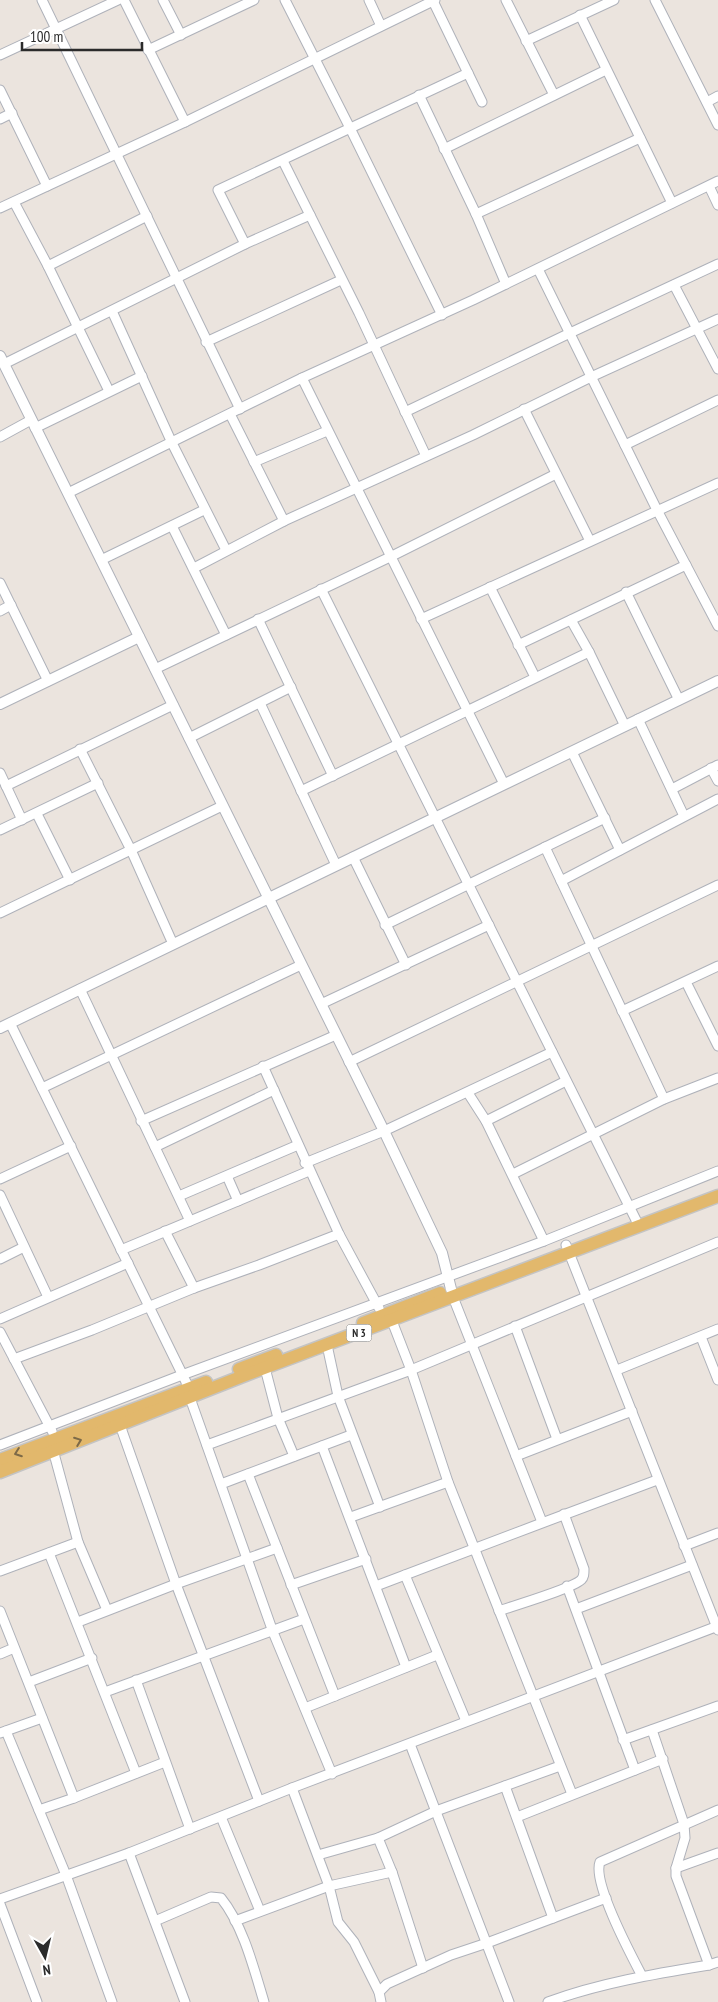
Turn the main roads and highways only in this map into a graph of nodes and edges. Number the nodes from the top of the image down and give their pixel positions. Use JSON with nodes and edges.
{"nodes":[{"id":1,"x":718,"y":1188,"type":"edge"},
{"id":2,"x":718,"y":1196,"type":"edge"},
{"id":3,"x":568,"y":1249,"type":"junction"},
{"id":4,"x":384,"y":1313,"type":"junction"},
{"id":5,"x":190,"y":1393,"type":"junction"},
{"id":6,"x":52,"y":1438,"type":"junction"},
{"id":7,"x":0,"y":1460,"type":"edge"},
{"id":8,"x":0,"y":1472,"type":"edge"}],
"edges":[{"from":1,"to":3,"type":"main road","number":"N 3"},
{"from":2,"to":3,"type":"main road","number":"N 3"},
{"from":3,"to":4,"type":"main road","number":"N 3"},
{"from":4,"to":5,"type":"main road","number":"N 3"},
{"from":4,"to":5,"type":"main road","number":"N 3"},
{"from":5,"to":6,"type":"main road","number":"N 3"},
{"from":6,"to":5,"type":"main road","number":"N 3","one_way":true},
{"from":6,"to":7,"type":"main road","number":"N 3","one_way":true},
{"from":6,"to":8,"type":"main road","number":"N 3"}]}
